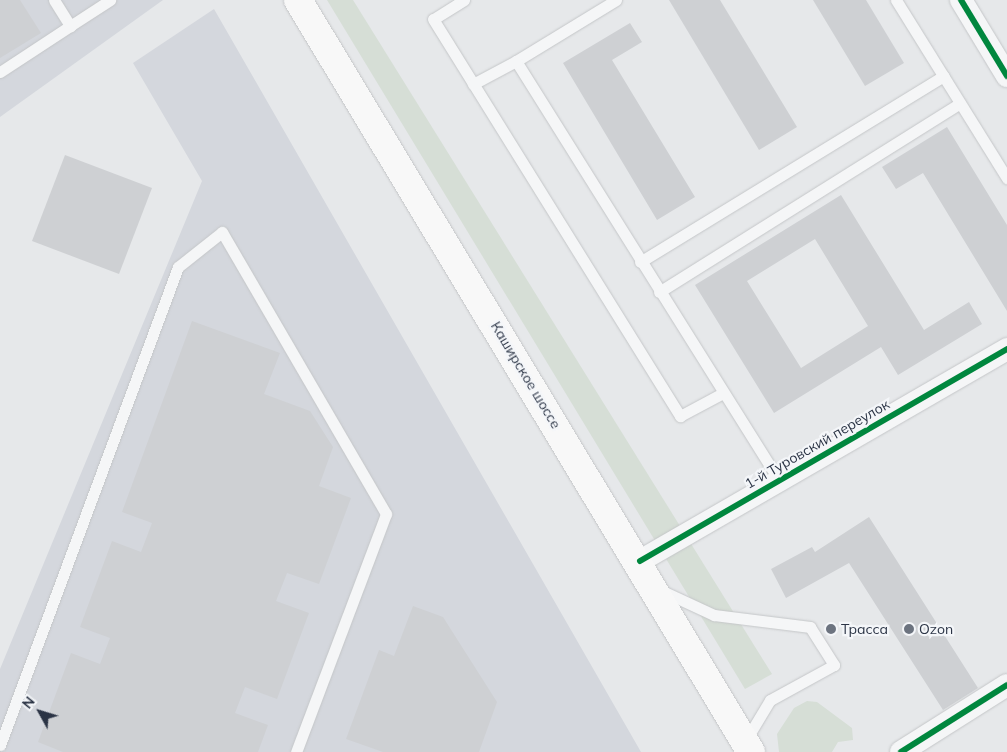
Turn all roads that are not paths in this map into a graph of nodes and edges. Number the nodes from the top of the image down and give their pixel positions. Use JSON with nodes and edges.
{"nodes":[{"id":1,"x":54,"y":0,"type":"edge"},
{"id":2,"x":110,"y":0,"type":"edge"},
{"id":3,"x":298,"y":0,"type":"edge"},
{"id":4,"x":464,"y":0,"type":"edge"},
{"id":5,"x":616,"y":0,"type":"edge"},
{"id":6,"x":896,"y":0,"type":"edge"},
{"id":7,"x":960,"y":0,"type":"edge"},
{"id":8,"x":70,"y":26,"type":"junction"},
{"id":9,"x":516,"y":61,"type":"junction"},
{"id":10,"x":0,"y":72,"type":"edge"},
{"id":11,"x":944,"y":76,"type":"junction"},
{"id":12,"x":1007,"y":76,"type":"edge"},
{"id":13,"x":473,"y":84,"type":"junction"},
{"id":14,"x":960,"y":103,"type":"junction"},
{"id":15,"x":1007,"y":178,"type":"edge"},
{"id":16,"x":640,"y":262,"type":"junction"},
{"id":17,"x":659,"y":292,"type":"junction"},
{"id":18,"x":1007,"y":349,"type":"edge"},
{"id":19,"x":723,"y":394,"type":"junction"},
{"id":20,"x":779,"y":480,"type":"junction"},
{"id":21,"x":640,"y":561,"type":"junction"},
{"id":22,"x":652,"y":586,"type":"junction"},
{"id":23,"x":1007,"y":685,"type":"edge"},
{"id":24,"x":0,"y":745,"type":"edge"},
{"id":25,"x":748,"y":747,"type":"edge"},
{"id":26,"x":296,"y":752,"type":"edge"},
{"id":27,"x":901,"y":752,"type":"edge"}],
"edges":[{"from":1,"to":8,"type":"lane"},
{"from":2,"to":8,"type":"lane"},
{"from":3,"to":21,"type":"main road","name":"Каширское шоссе"},
{"from":4,"to":13,"type":"lane"},
{"from":5,"to":9,"type":"lane"},
{"from":6,"to":11,"type":"lane"},
{"from":7,"to":12,"type":"street"},
{"from":8,"to":10,"type":"lane"},
{"from":9,"to":13,"type":"lane"},
{"from":9,"to":16,"type":"lane"},
{"from":11,"to":14,"type":"lane"},
{"from":11,"to":16,"type":"lane"},
{"from":13,"to":19,"type":"lane"},
{"from":14,"to":15,"type":"lane"},
{"from":14,"to":17,"type":"lane"},
{"from":16,"to":17,"type":"lane"},
{"from":17,"to":19,"type":"lane"},
{"from":18,"to":20,"type":"street","name":"1-й Туровский переулок"},
{"from":19,"to":20,"type":"lane"},
{"from":20,"to":21,"type":"street","name":"1-й Туровский переулок"},
{"from":21,"to":22,"type":"main road","name":"Каширское шоссе"},
{"from":22,"to":25,"type":"main road","name":"Каширское шоссе"},
{"from":22,"to":25,"type":"lane"},
{"from":23,"to":27,"type":"street"},
{"from":24,"to":26,"type":"lane"}]}
